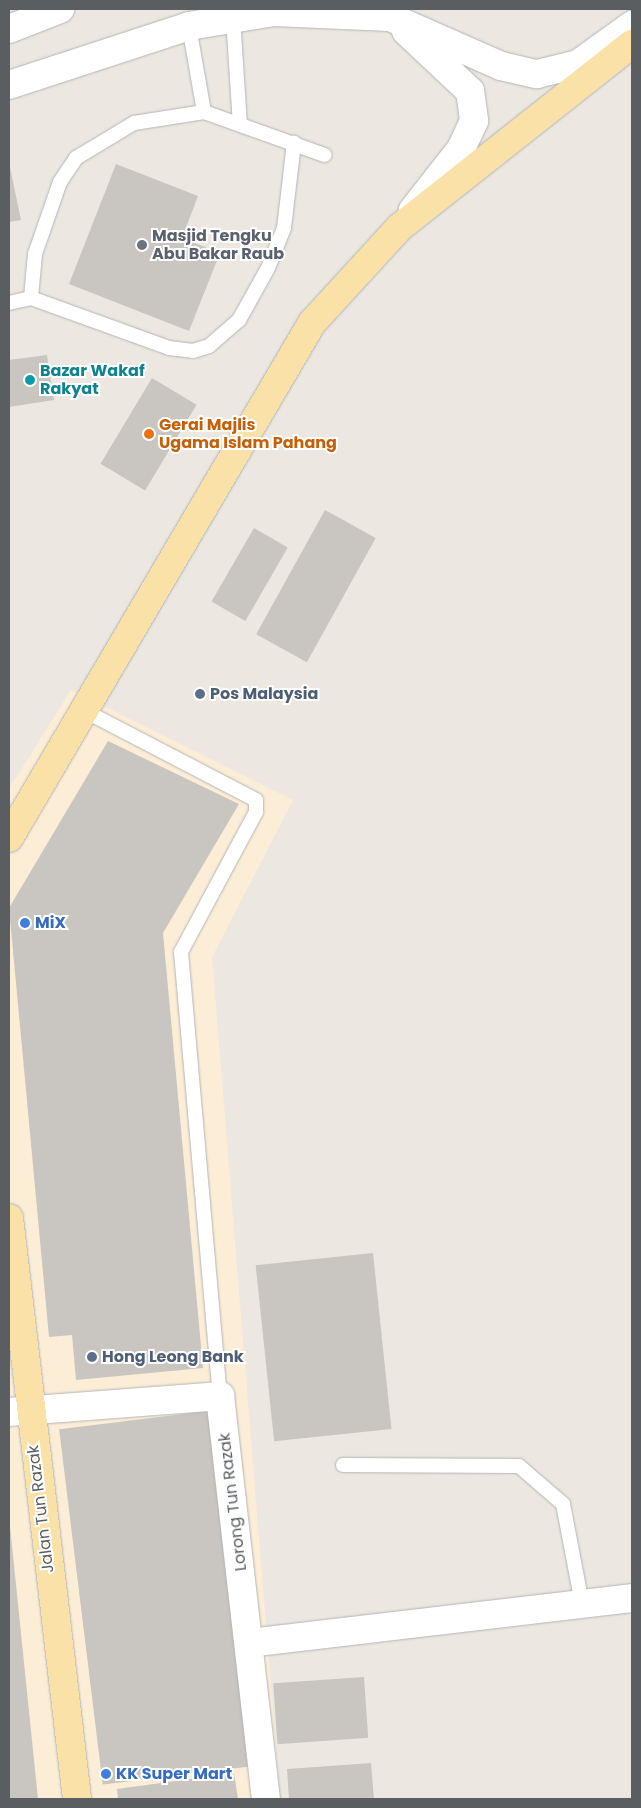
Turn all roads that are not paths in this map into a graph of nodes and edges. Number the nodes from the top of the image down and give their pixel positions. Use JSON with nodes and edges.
{"nodes":[{"id":1,"x":60,"y":9,"type":"edge"},
{"id":2,"x":390,"y":16,"type":"junction"},
{"id":3,"x":233,"y":17,"type":"junction"},
{"id":4,"x":632,"y":25,"type":"edge"},
{"id":5,"x":189,"y":26,"type":"junction"},
{"id":6,"x":9,"y":29,"type":"edge"},
{"id":7,"x":632,"y":44,"type":"edge"},
{"id":8,"x":9,"y":86,"type":"edge"},
{"id":9,"x":204,"y":112,"type":"junction"},
{"id":10,"x":240,"y":124,"type":"junction"},
{"id":11,"x":294,"y":143,"type":"junction"},
{"id":12,"x":325,"y":155,"type":"dead end"},
{"id":13,"x":400,"y":227,"type":"junction"},
{"id":14,"x":31,"y":298,"type":"junction"},
{"id":15,"x":9,"y":303,"type":"edge"},
{"id":16,"x":83,"y":710,"type":"junction"},
{"id":17,"x":37,"y":789,"type":"junction"},
{"id":18,"x":9,"y":797,"type":"edge"},
{"id":19,"x":9,"y":838,"type":"edge"},
{"id":20,"x":9,"y":1218,"type":"edge"},
{"id":21,"x":220,"y":1396,"type":"junction"},
{"id":22,"x":19,"y":1411,"type":"edge"},
{"id":23,"x":342,"y":1465,"type":"dead end"},
{"id":24,"x":632,"y":1598,"type":"edge"},
{"id":25,"x":582,"y":1604,"type":"junction"},
{"id":26,"x":249,"y":1643,"type":"junction"},
{"id":27,"x":77,"y":1799,"type":"edge"},
{"id":28,"x":266,"y":1799,"type":"edge"}],
"edges":[{"from":1,"to":6,"type":"street"},
{"from":2,"to":3,"type":"street"},
{"from":2,"to":4,"type":"street"},
{"from":2,"to":13,"type":"street"},
{"from":3,"to":5,"type":"street"},
{"from":3,"to":10,"type":"lane"},
{"from":5,"to":8,"type":"street"},
{"from":5,"to":9,"type":"lane"},
{"from":7,"to":13,"type":"main road"},
{"from":9,"to":10,"type":"lane"},
{"from":9,"to":14,"type":"lane"},
{"from":10,"to":11,"type":"lane"},
{"from":11,"to":12,"type":"lane"},
{"from":11,"to":14,"type":"lane"},
{"from":13,"to":16,"type":"main road"},
{"from":14,"to":15,"type":"lane"},
{"from":16,"to":17,"type":"main road"},
{"from":16,"to":21,"type":"lane"},
{"from":17,"to":18,"type":"main road"},
{"from":17,"to":19,"type":"main road"},
{"from":20,"to":22,"type":"main road","name":"Jalan Tun Razak"},
{"from":21,"to":22,"type":"street"},
{"from":21,"to":26,"type":"street","name":"Lorong Tun Razak"},
{"from":22,"to":27,"type":"main road","name":"Jalan Tun Razak"},
{"from":23,"to":25,"type":"lane"},
{"from":24,"to":25,"type":"street"},
{"from":25,"to":26,"type":"street"},
{"from":26,"to":28,"type":"street","name":"Lorong Tun Razak"}]}
